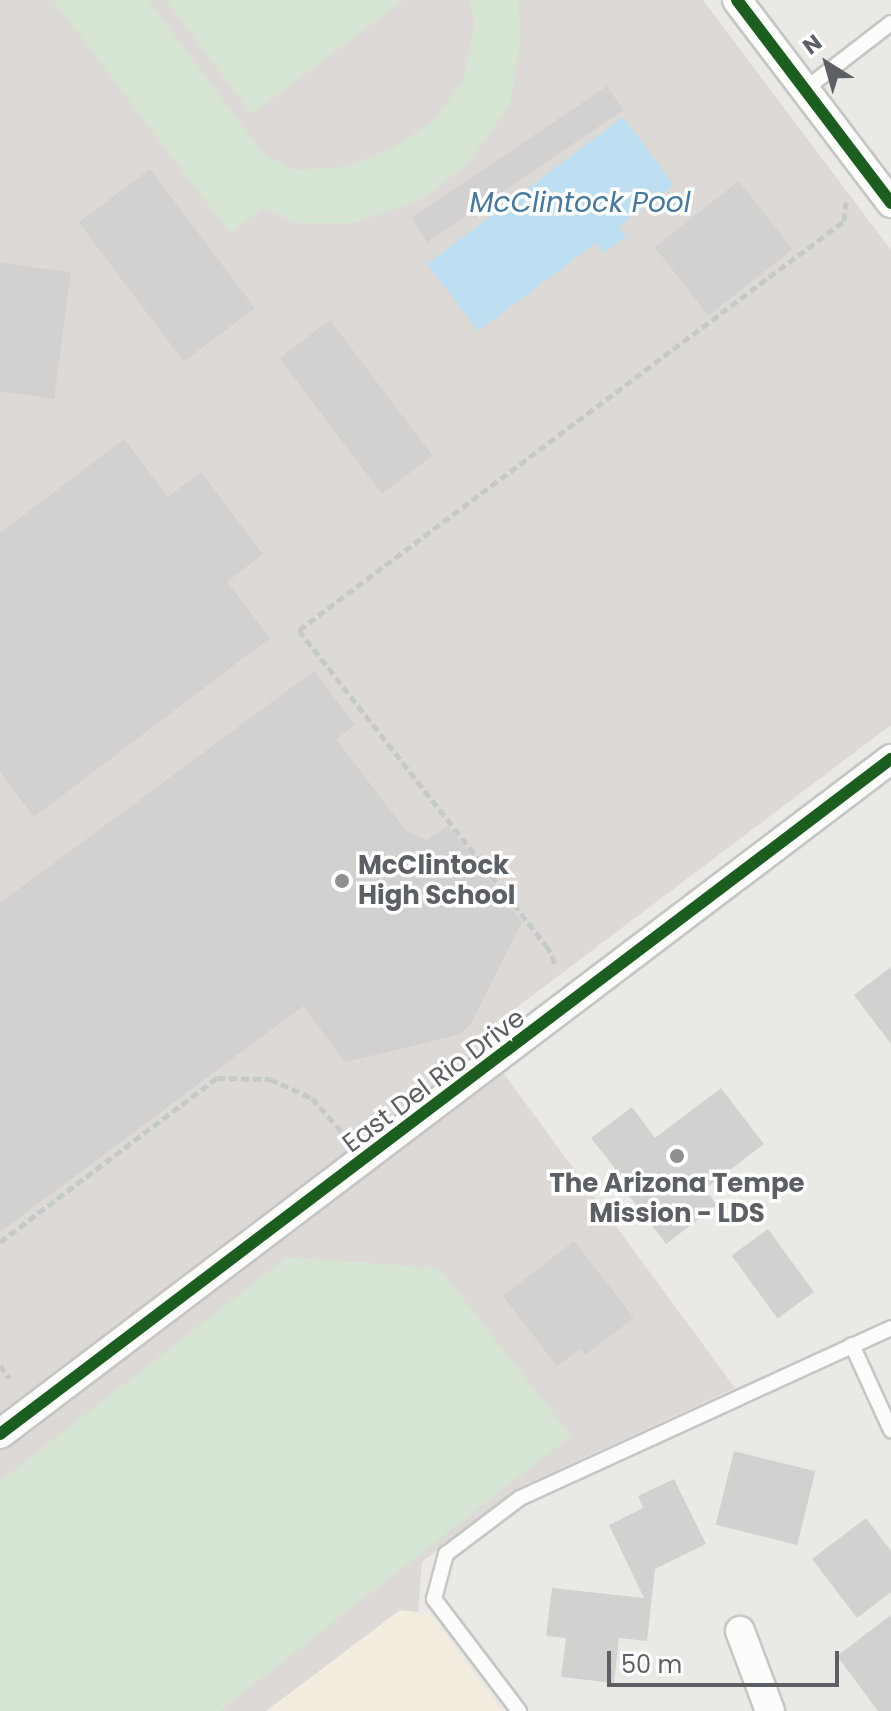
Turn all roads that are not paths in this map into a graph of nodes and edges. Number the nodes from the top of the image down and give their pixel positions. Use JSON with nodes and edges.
{"nodes":[{"id":1,"x":737,"y":0,"type":"edge"},
{"id":2,"x":891,"y":23,"type":"edge"},
{"id":3,"x":804,"y":90,"type":"junction"},
{"id":4,"x":891,"y":203,"type":"edge"},
{"id":5,"x":891,"y":759,"type":"edge"},
{"id":6,"x":891,"y":1328,"type":"edge"},
{"id":7,"x":852,"y":1345,"type":"junction"},
{"id":8,"x":891,"y":1430,"type":"edge"},
{"id":9,"x":0,"y":1434,"type":"edge"},
{"id":10,"x":740,"y":1631,"type":"dead end"},
{"id":11,"x":519,"y":1711,"type":"edge"},
{"id":12,"x":770,"y":1711,"type":"edge"}],
"edges":[{"from":1,"to":3,"type":"street"},
{"from":2,"to":3,"type":"lane"},
{"from":3,"to":4,"type":"street"},
{"from":5,"to":9,"type":"street","name":"East Del Rio Drive"},
{"from":6,"to":7,"type":"lane"},
{"from":7,"to":8,"type":"lane"},
{"from":7,"to":11,"type":"lane"},
{"from":10,"to":12,"type":"street"}]}
